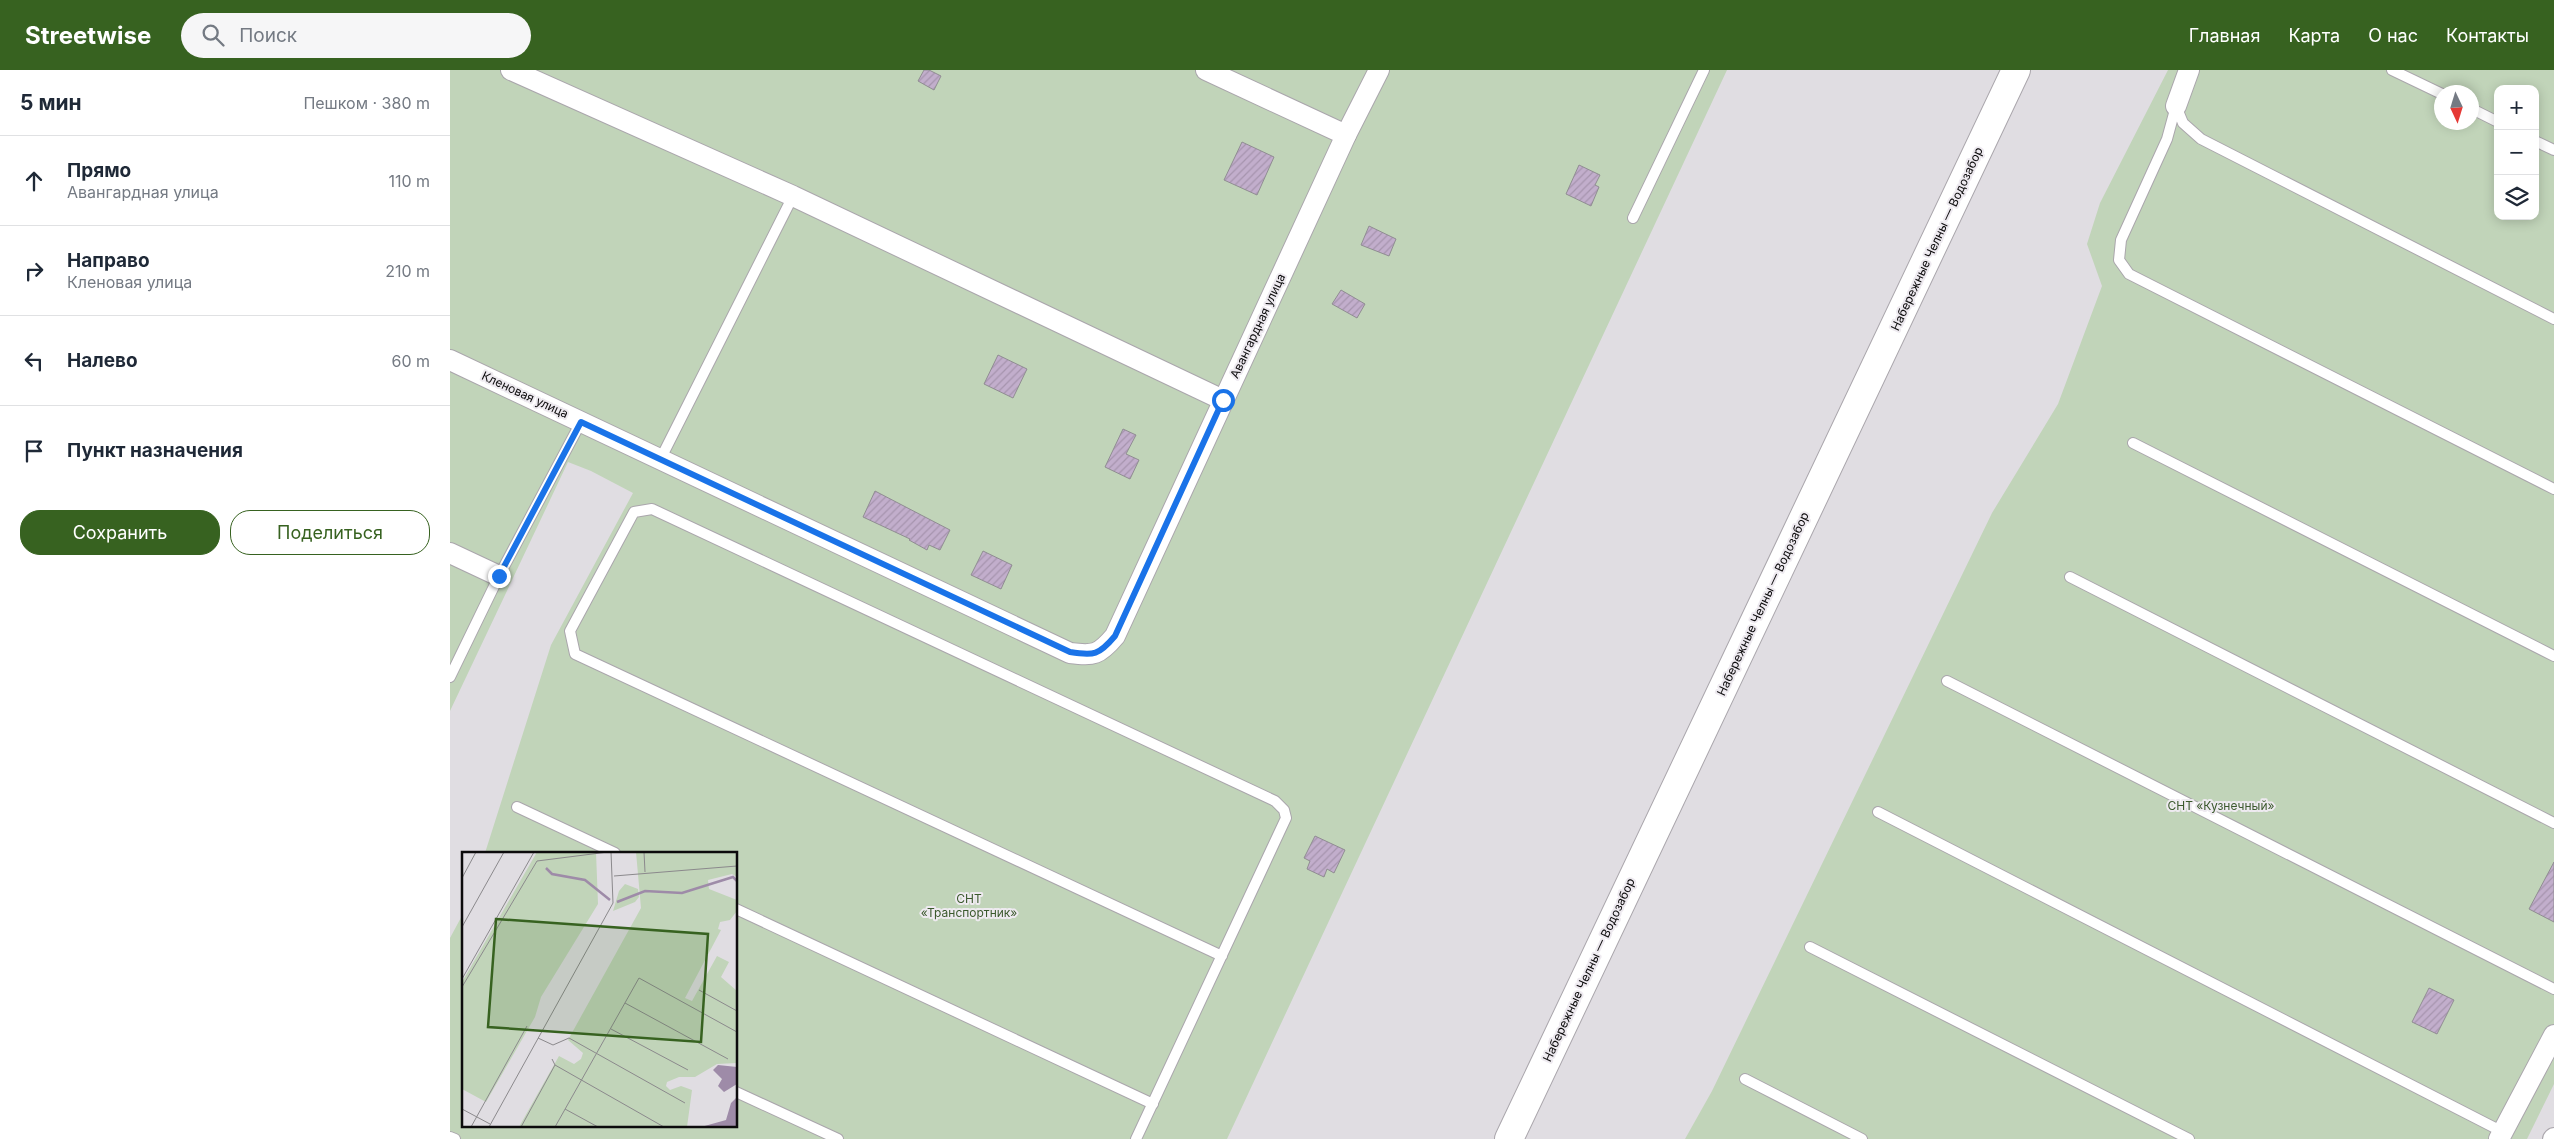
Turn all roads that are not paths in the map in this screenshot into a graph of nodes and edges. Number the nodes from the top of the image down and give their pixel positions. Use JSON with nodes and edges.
{"nodes":[{"id":1,"x":511,"y":70,"type":"edge"},
{"id":2,"x":1206,"y":70,"type":"edge"},
{"id":3,"x":1380,"y":70,"type":"edge"},
{"id":4,"x":1704,"y":70,"type":"edge"},
{"id":5,"x":2016,"y":70,"type":"edge"},
{"id":6,"x":2189,"y":70,"type":"edge"},
{"id":7,"x":2392,"y":70,"type":"edge"},
{"id":8,"x":2434,"y":90,"type":"edge"},
{"id":9,"x":2176,"y":106,"type":"junction"},
{"id":10,"x":2479,"y":112,"type":"edge"},
{"id":11,"x":2494,"y":120,"type":"edge"},
{"id":12,"x":1346,"y":135,"type":"junction"},
{"id":13,"x":2539,"y":143,"type":"edge"},
{"id":14,"x":2554,"y":150,"type":"edge"},
{"id":15,"x":793,"y":196,"type":"junction"},
{"id":16,"x":1633,"y":218,"type":"dead end"},
{"id":17,"x":2554,"y":319,"type":"edge"},
{"id":18,"x":450,"y":360,"type":"edge"},
{"id":19,"x":1223,"y":400,"type":"junction"},
{"id":20,"x":581,"y":422,"type":"junction"},
{"id":21,"x":2133,"y":443,"type":"dead end"},
{"id":22,"x":661,"y":458,"type":"junction"},
{"id":23,"x":2554,"y":489,"type":"edge"},
{"id":24,"x":450,"y":554,"type":"edge"},
{"id":25,"x":499,"y":576,"type":"junction"},
{"id":26,"x":2070,"y":578,"type":"dead end"},
{"id":27,"x":1090,"y":655,"type":"joint"},
{"id":28,"x":2554,"y":656,"type":"edge"},
{"id":29,"x":450,"y":677,"type":"edge"},
{"id":30,"x":1947,"y":681,"type":"dead end"},
{"id":31,"x":517,"y":807,"type":"dead end"},
{"id":32,"x":1878,"y":812,"type":"dead end"},
{"id":33,"x":2554,"y":823,"type":"edge"},
{"id":34,"x":614,"y":852,"type":"edge"},
{"id":35,"x":738,"y":910,"type":"edge"},
{"id":36,"x":1810,"y":946,"type":"dead end"},
{"id":37,"x":1222,"y":956,"type":"junction"},
{"id":38,"x":2554,"y":989,"type":"edge"},
{"id":39,"x":2554,"y":1035,"type":"edge"},
{"id":40,"x":1745,"y":1079,"type":"dead end"},
{"id":41,"x":738,"y":1093,"type":"edge"},
{"id":42,"x":1153,"y":1104,"type":"junction"},
{"id":43,"x":2501,"y":1135,"type":"edge"},
{"id":44,"x":450,"y":1137,"type":"edge"},
{"id":45,"x":455,"y":1139,"type":"edge"},
{"id":46,"x":838,"y":1139,"type":"edge"},
{"id":47,"x":1136,"y":1139,"type":"edge"},
{"id":48,"x":1510,"y":1139,"type":"edge"},
{"id":49,"x":1862,"y":1139,"type":"edge"},
{"id":50,"x":2189,"y":1139,"type":"edge"}],
"edges":[{"from":1,"to":15,"type":"street"},
{"from":2,"to":12,"type":"street"},
{"from":3,"to":12,"type":"street","name":"Авангардная улица"},
{"from":4,"to":16,"type":"lane"},
{"from":5,"to":48,"type":"main road","name":"Набережные Челны — Водозабор"},
{"from":6,"to":9,"type":"street"},
{"from":7,"to":8,"type":"lane"},
{"from":9,"to":17,"type":"lane"},
{"from":9,"to":23,"type":"lane"},
{"from":10,"to":11,"type":"lane"},
{"from":12,"to":19,"type":"street","name":"Авангардная улица"},
{"from":13,"to":14,"type":"lane"},
{"from":15,"to":19,"type":"street"},
{"from":15,"to":22,"type":"lane"},
{"from":18,"to":20,"type":"street","name":"Кленовая улица"},
{"from":19,"to":27,"type":"street","name":"Авангардная улица"},
{"from":20,"to":22,"type":"street","name":"Кленовая улица"},
{"from":20,"to":25,"type":"lane"},
{"from":21,"to":28,"type":"lane"},
{"from":22,"to":27,"type":"street","name":"Кленовая улица"},
{"from":24,"to":25,"type":"street"},
{"from":25,"to":29,"type":"lane"},
{"from":26,"to":33,"type":"lane"},
{"from":30,"to":38,"type":"lane"},
{"from":31,"to":34,"type":"lane"},
{"from":32,"to":43,"type":"lane"},
{"from":35,"to":42,"type":"lane"},
{"from":36,"to":50,"type":"lane"},
{"from":37,"to":37,"type":"lane"},
{"from":37,"to":42,"type":"lane"},
{"from":39,"to":43,"type":"street"},
{"from":40,"to":49,"type":"lane"},
{"from":41,"to":46,"type":"lane"},
{"from":42,"to":47,"type":"lane"},
{"from":44,"to":45,"type":"lane"}]}
